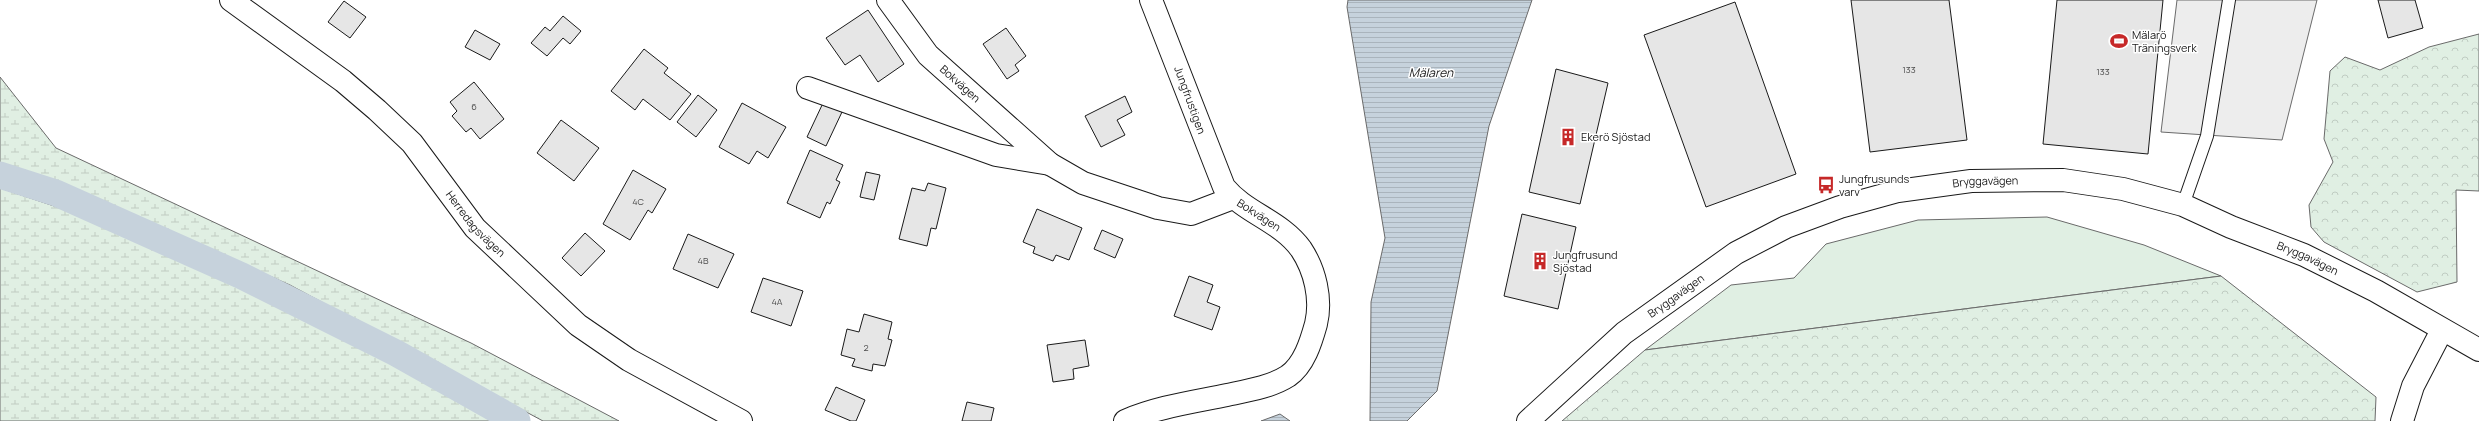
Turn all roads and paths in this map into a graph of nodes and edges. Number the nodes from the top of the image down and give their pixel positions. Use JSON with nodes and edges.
{"nodes":[{"id":1,"x":231,"y":0,"type":"edge"},
{"id":2,"x":888,"y":0,"type":"edge"},
{"id":3,"x":1151,"y":0,"type":"edge"},
{"id":4,"x":2229,"y":0,"type":"edge"},
{"id":5,"x":808,"y":88,"type":"dead end"},
{"id":6,"x":1050,"y":164,"type":"junction"},
{"id":7,"x":1233,"y":198,"type":"junction"},
{"id":8,"x":2183,"y":204,"type":"junction"},
{"id":9,"x":2442,"y":330,"type":"junction"},
{"id":10,"x":2479,"y":350,"type":"edge"},
{"id":11,"x":741,"y":421,"type":"edge"},
{"id":12,"x":1125,"y":421,"type":"edge"},
{"id":13,"x":1528,"y":421,"type":"edge"},
{"id":14,"x":2402,"y":421,"type":"edge"}],
"edges":[{"from":1,"to":11,"type":"street","name":"Herredagsvägen"},
{"from":2,"to":6,"type":"street","name":"Bokvägen"},
{"from":3,"to":7,"type":"street","name":"Jungfrustigen"},
{"from":4,"to":8,"type":"lane"},
{"from":5,"to":6,"type":"street"},
{"from":6,"to":7,"type":"street","name":"Bokvägen"},
{"from":7,"to":12,"type":"street","name":"Bokvägen"},
{"from":8,"to":9,"type":"street","name":"Bryggavägen"},
{"from":8,"to":13,"type":"street","name":"Bryggavägen"},
{"from":9,"to":10,"type":"street","name":"Bryggavägen"},
{"from":9,"to":14,"type":"street"}]}
